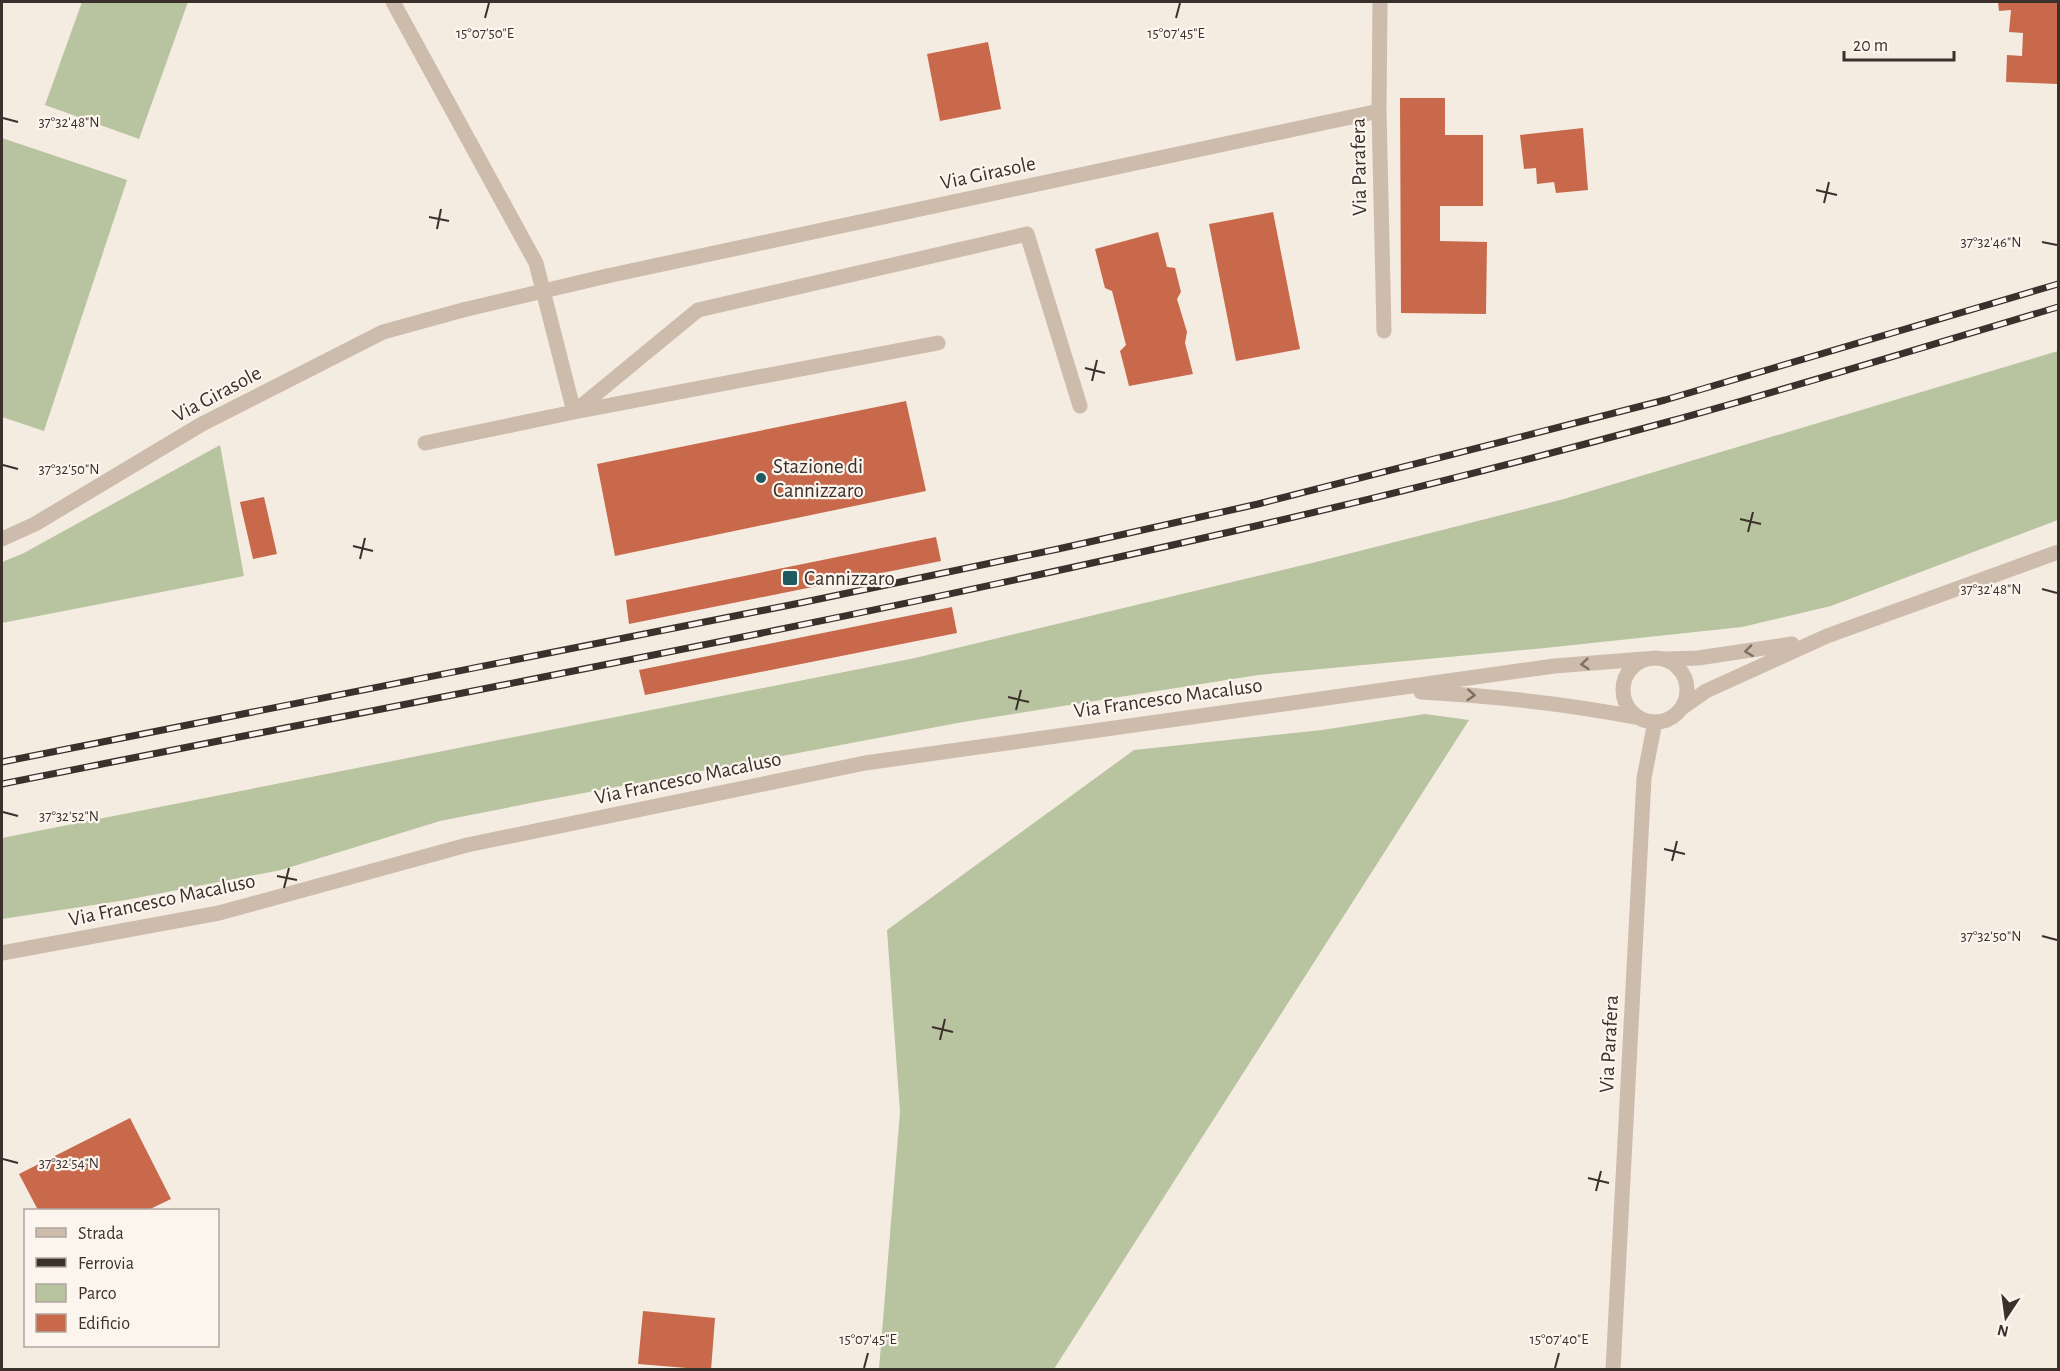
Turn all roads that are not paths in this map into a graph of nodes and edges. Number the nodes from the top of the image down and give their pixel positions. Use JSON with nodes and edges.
{"nodes":[{"id":1,"x":393,"y":2,"type":"edge"},
{"id":2,"x":1380,"y":2,"type":"edge"},
{"id":3,"x":1379,"y":111,"type":"junction"},
{"id":4,"x":1384,"y":331,"type":"dead end"},
{"id":5,"x":938,"y":343,"type":"dead end"},
{"id":6,"x":1080,"y":406,"type":"dead end"},
{"id":7,"x":574,"y":412,"type":"junction"},
{"id":8,"x":425,"y":443,"type":"dead end"},
{"id":9,"x":2,"y":539,"type":"edge"},
{"id":10,"x":2058,"y":552,"type":"edge"},
{"id":11,"x":1827,"y":636,"type":"junction"},
{"id":12,"x":1644,"y":659,"type":"junction"},
{"id":13,"x":1666,"y":659,"type":"junction"},
{"id":14,"x":1391,"y":690,"type":"junction"},
{"id":15,"x":1682,"y":708,"type":"junction"},
{"id":16,"x":1648,"y":720,"type":"junction"},
{"id":17,"x":2,"y":953,"type":"edge"},
{"id":18,"x":1613,"y":1370,"type":"edge"}],
"edges":[{"from":1,"to":7,"type":"street"},
{"from":2,"to":3,"type":"street","name":"Via Parafera"},
{"from":3,"to":4,"type":"street","name":"Via Parafera"},
{"from":3,"to":9,"type":"street","name":"Via Girasole","bridge":true},
{"from":5,"to":7,"type":"street"},
{"from":6,"to":7,"type":"street"},
{"from":7,"to":8,"type":"street"},
{"from":10,"to":11,"type":"street"},
{"from":11,"to":13,"type":"street","one_way":true},
{"from":11,"to":15,"type":"street"},
{"from":12,"to":13,"type":"street"},
{"from":12,"to":14,"type":"street","one_way":true},
{"from":12,"to":16,"type":"street"},
{"from":13,"to":15,"type":"street"},
{"from":14,"to":16,"type":"street","one_way":true},
{"from":14,"to":17,"type":"street","name":"Via Francesco Macaluso"},
{"from":15,"to":16,"type":"street"},
{"from":16,"to":18,"type":"street","name":"Via Parafera"}]}
